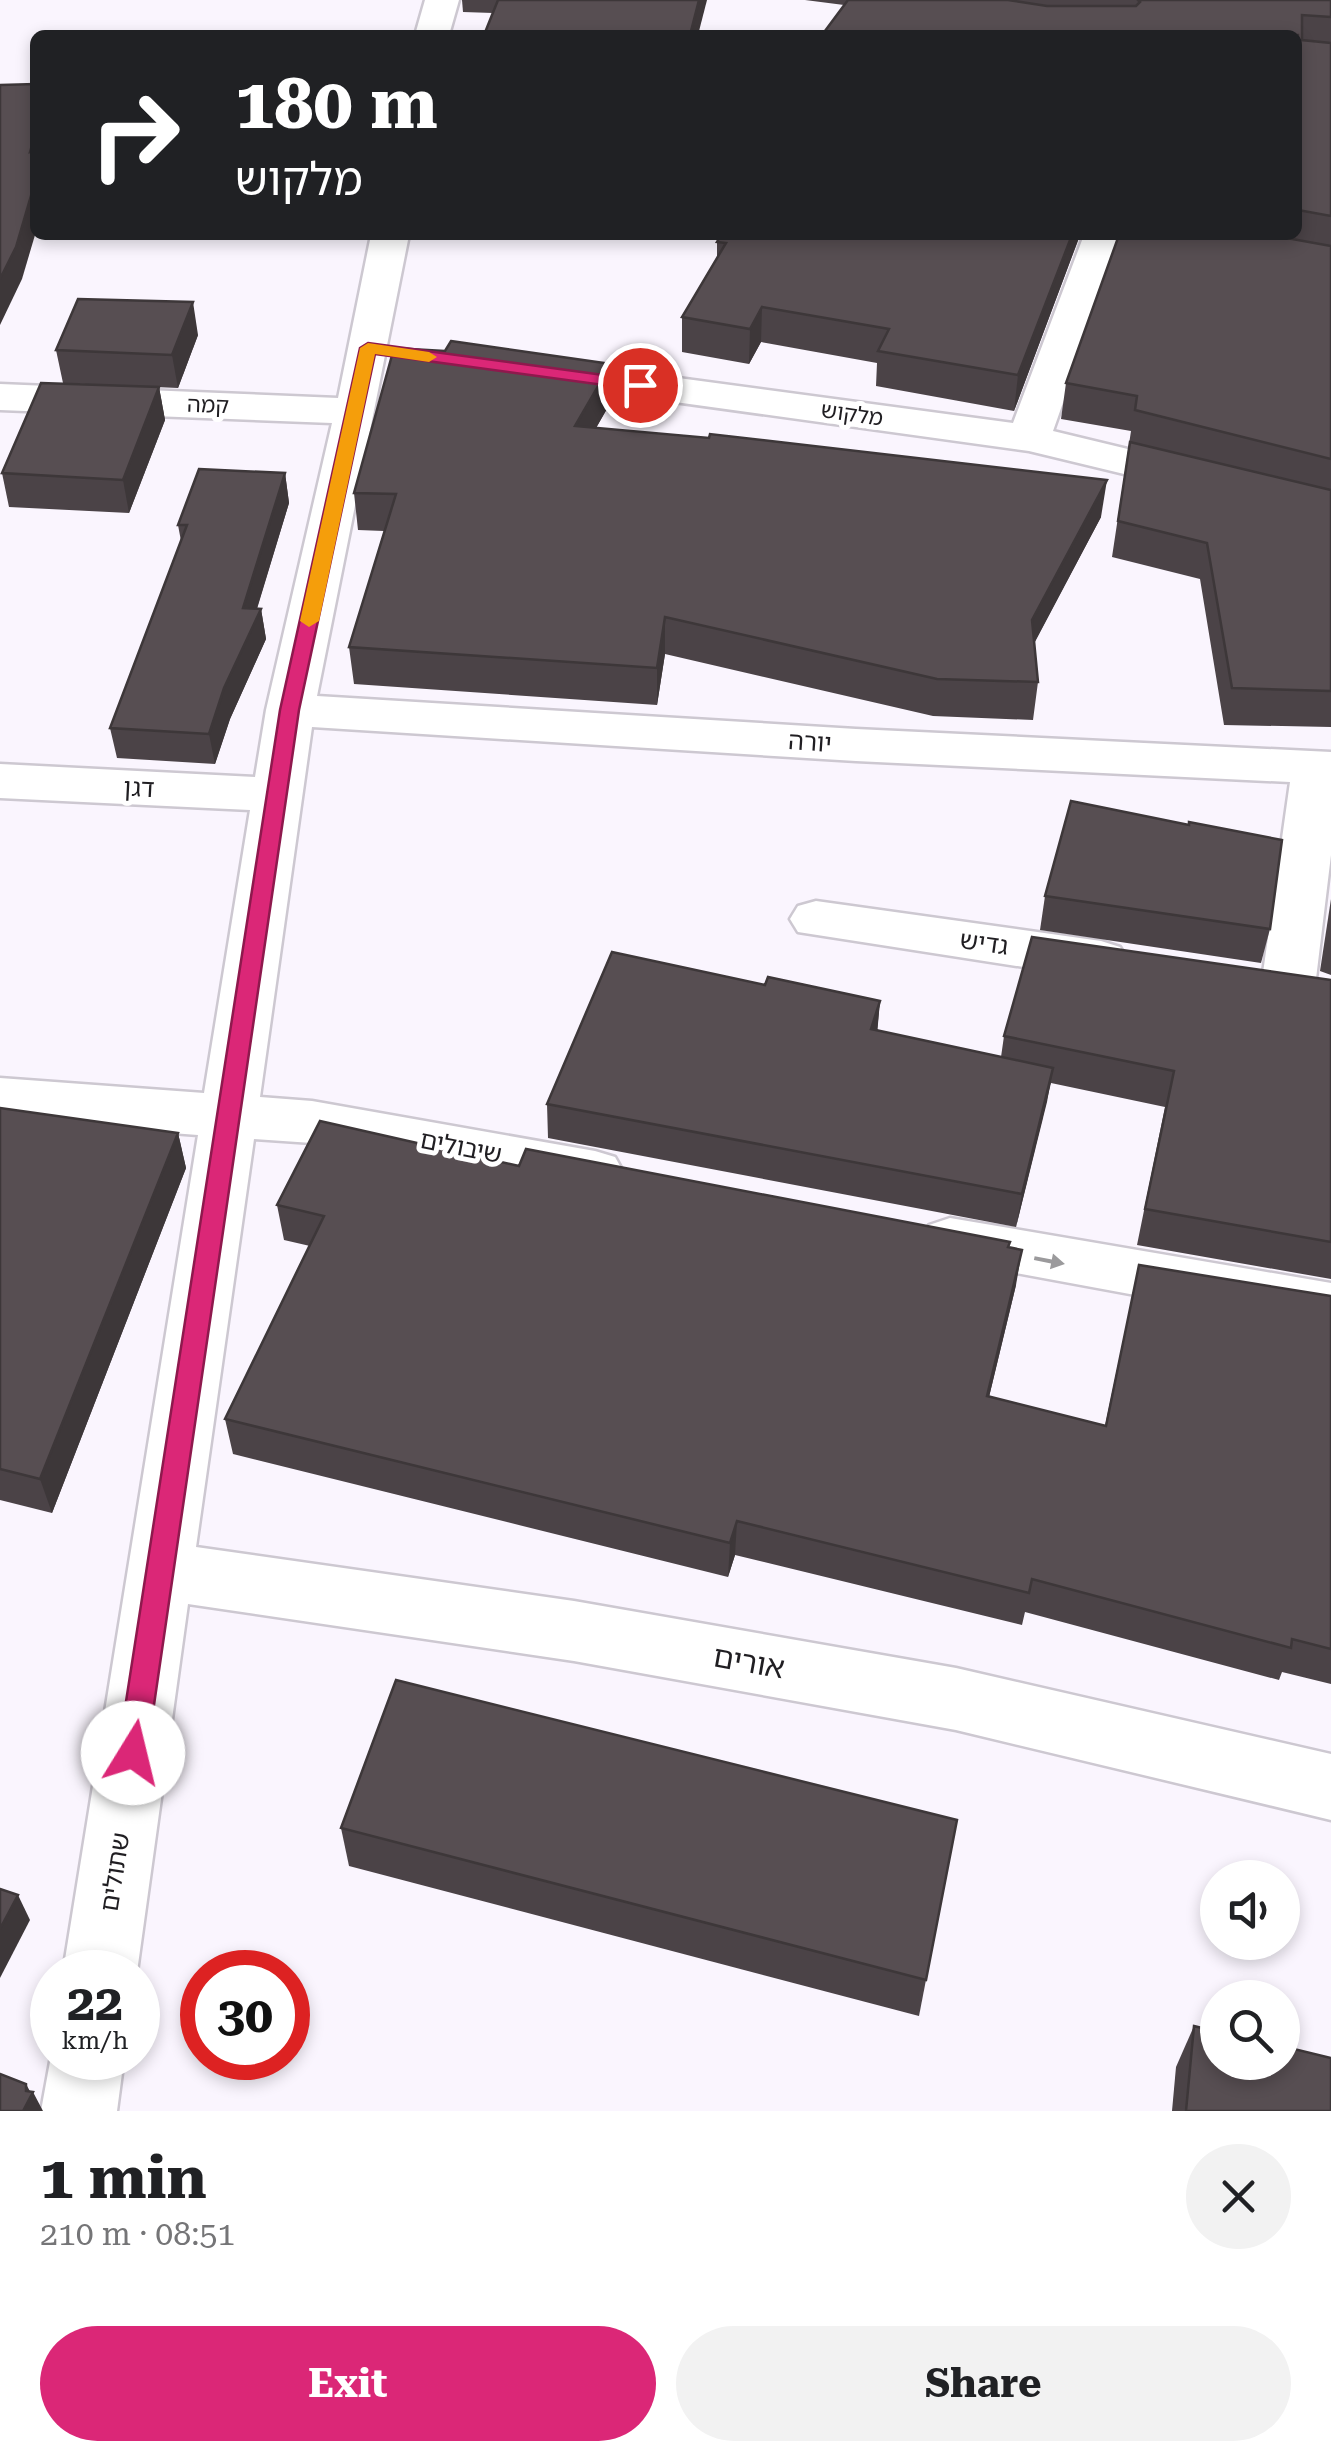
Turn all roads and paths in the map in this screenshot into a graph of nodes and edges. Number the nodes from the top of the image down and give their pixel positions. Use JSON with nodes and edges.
{"nodes":[{"id":1,"x":442,"y":0,"type":"edge"},
{"id":2,"x":433,"y":30,"type":"edge"},
{"id":3,"x":390,"y":240,"type":"edge"},
{"id":4,"x":1101,"y":240,"type":"edge"},
{"id":5,"x":504,"y":367,"type":"edge"},
{"id":6,"x":0,"y":396,"type":"edge"},
{"id":7,"x":356,"y":411,"type":"junction"},
{"id":8,"x":1029,"y":438,"type":"junction"},
{"id":9,"x":1331,"y":512,"type":"edge"},
{"id":10,"x":290,"y":710,"type":"junction"},
{"id":11,"x":1324,"y":768,"type":"edge"},
{"id":12,"x":0,"y":781,"type":"edge"},
{"id":13,"x":279,"y":795,"type":"junction"},
{"id":14,"x":816,"y":919,"type":"dead end"},
{"id":15,"x":1150,"y":967,"type":"edge"},
{"id":16,"x":1289,"y":988,"type":"edge"},
{"id":17,"x":0,"y":1098,"type":"edge"},
{"id":18,"x":230,"y":1116,"type":"junction"},
{"id":19,"x":655,"y":1184,"type":"edge"},
{"id":20,"x":904,"y":1232,"type":"edge"},
{"id":21,"x":1331,"y":1308,"type":"edge"},
{"id":22,"x":160,"y":1571,"type":"junction"},
{"id":23,"x":1331,"y":1787,"type":"edge"},
{"id":24,"x":103,"y":1950,"type":"edge"},
{"id":25,"x":84,"y":2080,"type":"edge"},
{"id":26,"x":79,"y":2111,"type":"edge"}],
"edges":[{"from":1,"to":2,"type":"street"},
{"from":3,"to":7,"type":"street","name":"שתולים"},
{"from":4,"to":8,"type":"street"},
{"from":5,"to":8,"type":"street","name":"מלקוש"},
{"from":6,"to":7,"type":"street","name":"קמה"},
{"from":7,"to":10,"type":"street","name":"שתולים"},
{"from":8,"to":9,"type":"street","name":"מלקוש"},
{"from":10,"to":11,"type":"street","name":"יורה"},
{"from":10,"to":13,"type":"street","name":"שתולים"},
{"from":11,"to":16,"type":"street"},
{"from":12,"to":13,"type":"street","name":"דגן"},
{"from":13,"to":18,"type":"street","name":"שתולים"},
{"from":14,"to":15,"type":"street","name":"גדיש"},
{"from":17,"to":18,"type":"street","name":"שיבולים"},
{"from":18,"to":19,"type":"street","name":"שיבולים"},
{"from":18,"to":22,"type":"street","name":"שתולים"},
{"from":20,"to":21,"type":"street","one_way":true},
{"from":22,"to":23,"type":"street","name":"אורים"},
{"from":22,"to":24,"type":"street","name":"שתולים"},
{"from":25,"to":26,"type":"street"}]}
